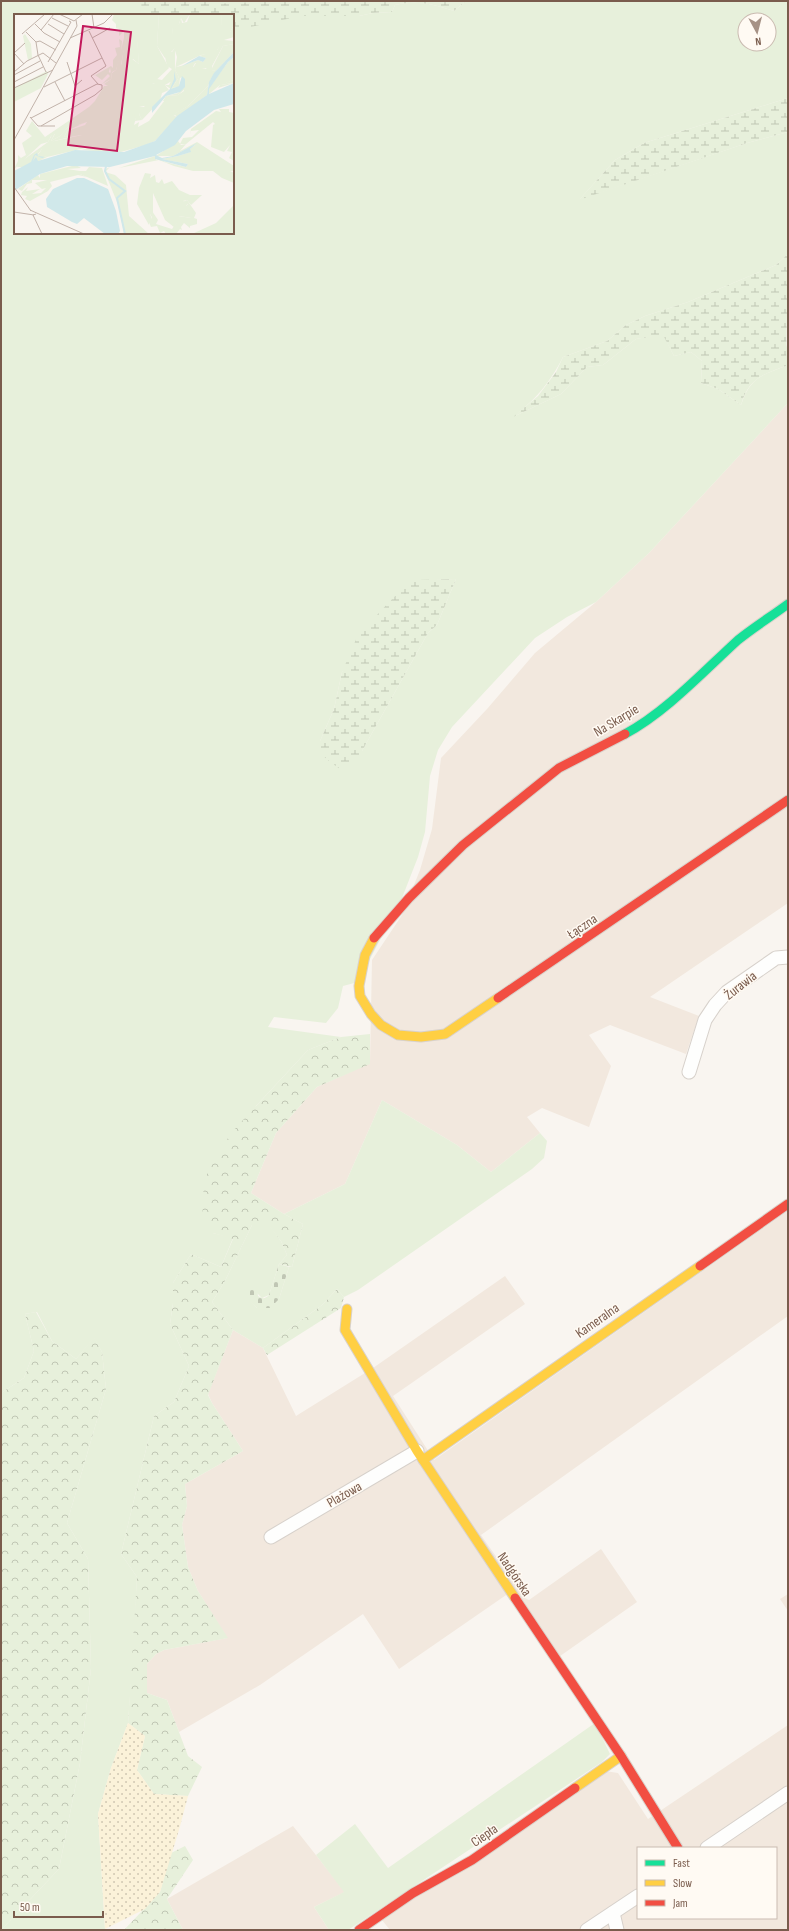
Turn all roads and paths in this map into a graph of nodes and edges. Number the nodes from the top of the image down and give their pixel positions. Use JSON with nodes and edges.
{"nodes":[{"id":1,"x":788,"y":604,"type":"edge"},
{"id":2,"x":788,"y":800,"type":"edge"},
{"id":3,"x":788,"y":957,"type":"edge"},
{"id":4,"x":381,"y":1025,"type":"joint"},
{"id":5,"x":689,"y":1072,"type":"dead end"},
{"id":6,"x":788,"y":1204,"type":"edge"},
{"id":7,"x":347,"y":1309,"type":"dead end"},
{"id":8,"x":420,"y":1456,"type":"junction"},
{"id":9,"x":271,"y":1537,"type":"dead end"},
{"id":10,"x":621,"y":1756,"type":"junction"},
{"id":11,"x":788,"y":1793,"type":"edge"},
{"id":12,"x":677,"y":1847,"type":"edge"},
{"id":13,"x":708,"y":1847,"type":"edge"},
{"id":14,"x":637,"y":1897,"type":"edge"},
{"id":15,"x":613,"y":1913,"type":"junction"},
{"id":16,"x":359,"y":1930,"type":"edge"},
{"id":17,"x":587,"y":1930,"type":"edge"},
{"id":18,"x":617,"y":1930,"type":"edge"}],
"edges":[{"from":1,"to":4,"type":"street","name":"Na Skarpie"},
{"from":2,"to":4,"type":"street","name":"Łączna"},
{"from":3,"to":5,"type":"street","name":"Żurawia"},
{"from":6,"to":8,"type":"street","name":"Kameralna"},
{"from":7,"to":8,"type":"street","name":"Nadgórska"},
{"from":8,"to":9,"type":"street","name":"Plażowa"},
{"from":8,"to":10,"type":"street","name":"Nadgórska"},
{"from":10,"to":12,"type":"street","name":"Nadgórska"},
{"from":10,"to":16,"type":"street","name":"Ciepła"},
{"from":11,"to":13,"type":"street"},
{"from":14,"to":15,"type":"street"},
{"from":15,"to":17,"type":"street"},
{"from":15,"to":18,"type":"street"}]}
